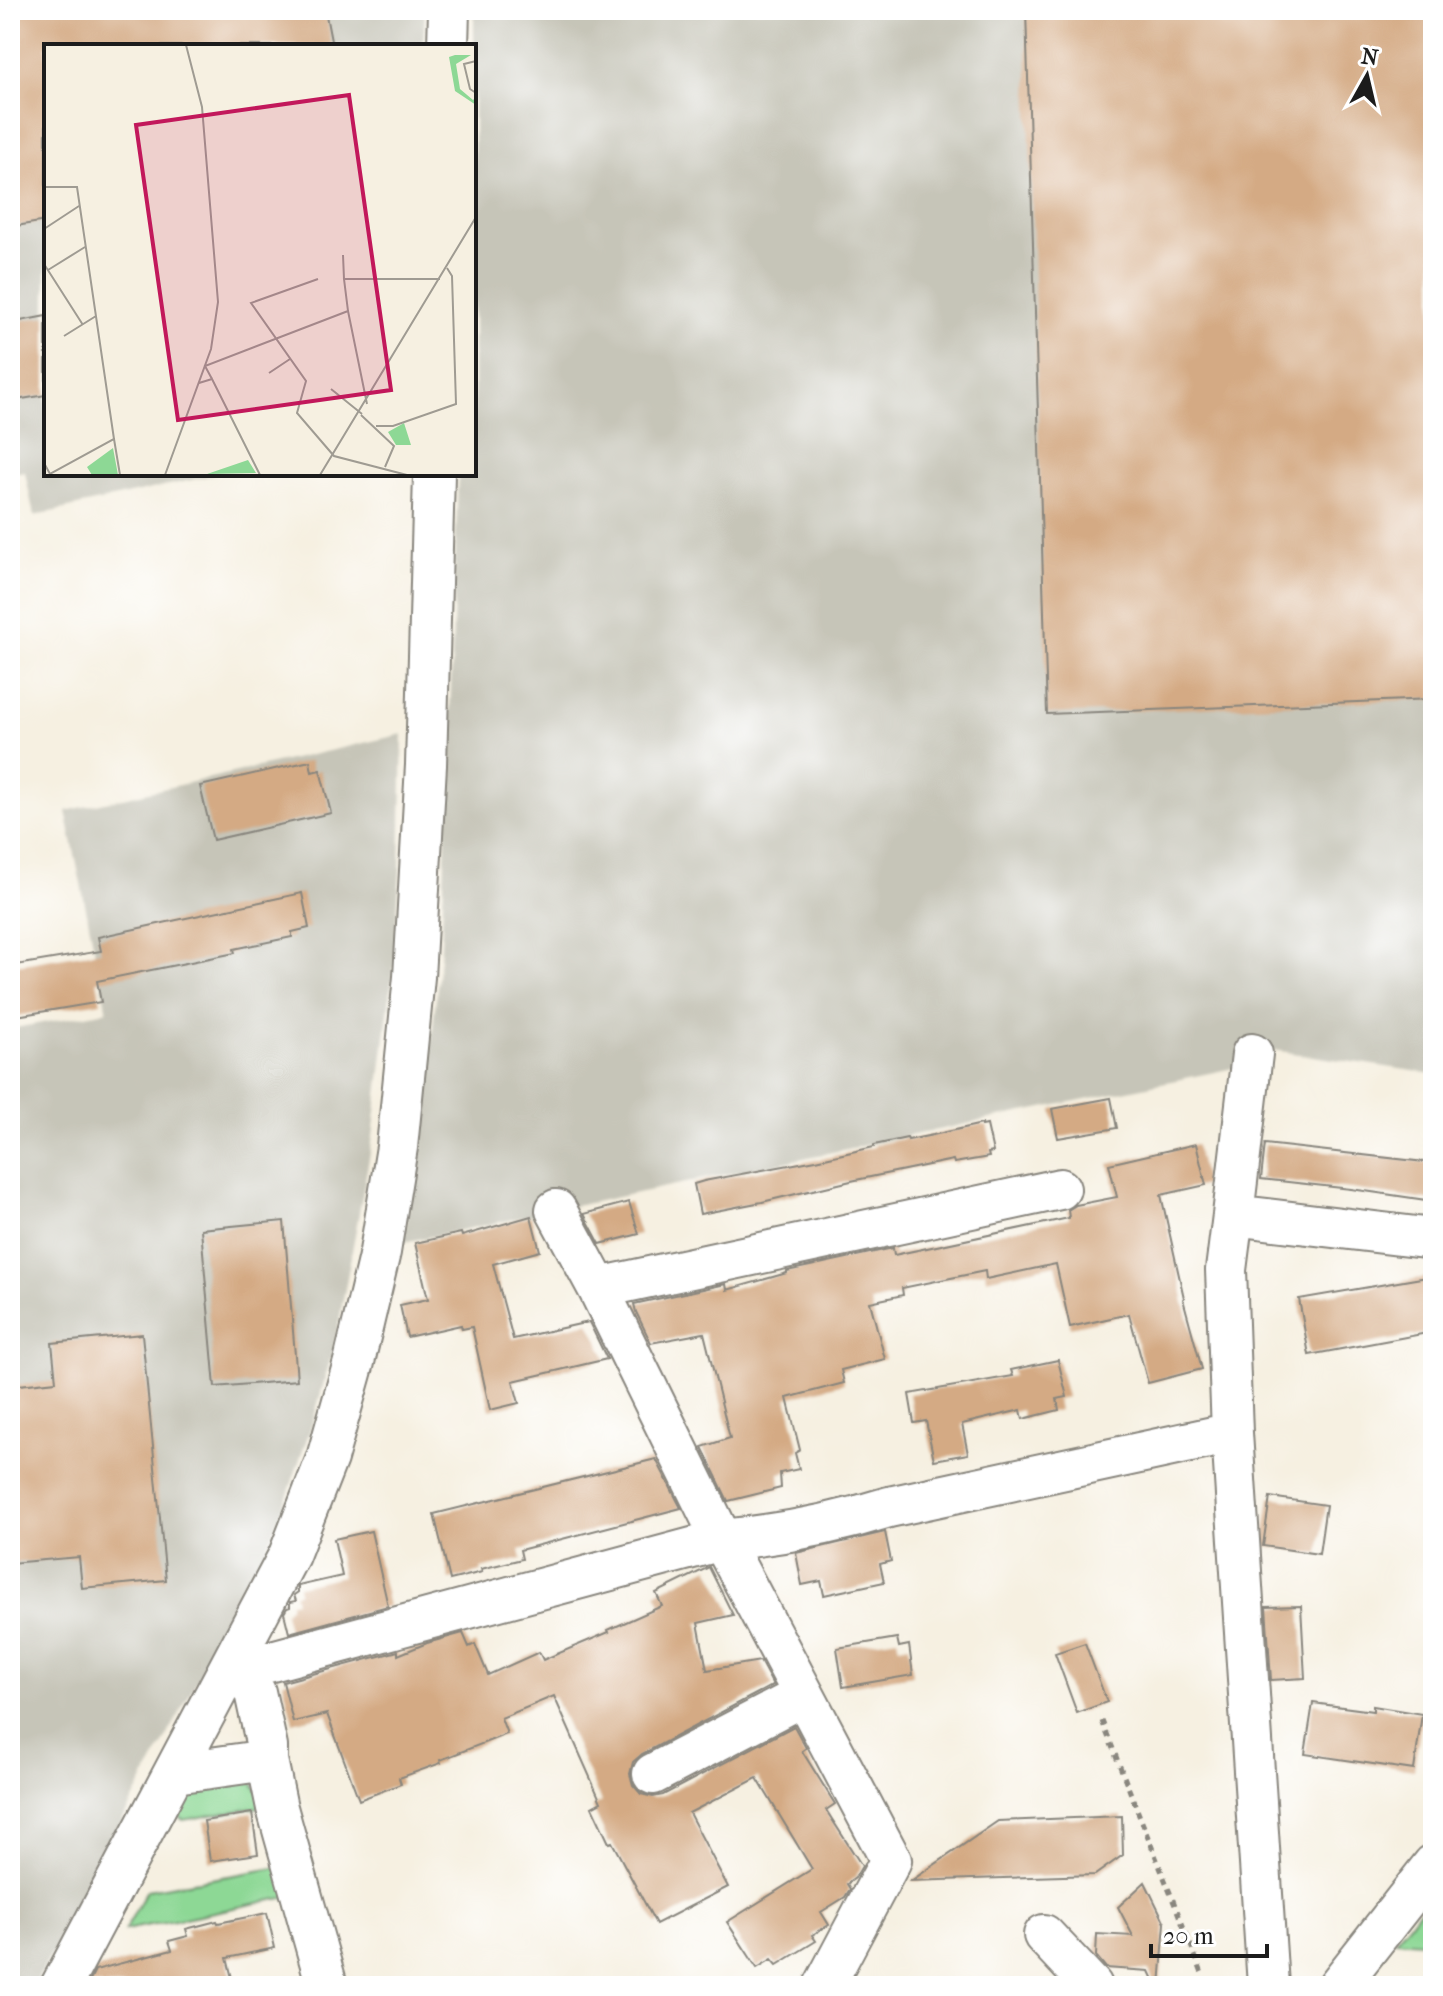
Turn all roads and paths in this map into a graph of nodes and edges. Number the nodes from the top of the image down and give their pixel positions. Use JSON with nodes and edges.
{"nodes":[{"id":1,"x":449,"y":10,"type":"edge"},
{"id":2,"x":448,"y":44,"type":"edge"},
{"id":3,"x":434,"y":476,"type":"edge"},
{"id":4,"x":1252,"y":1054,"type":"dead end"},
{"id":5,"x":1060,"y":1189,"type":"dead end"},
{"id":6,"x":556,"y":1210,"type":"dead end"},
{"id":7,"x":1233,"y":1215,"type":"junction"},
{"id":8,"x":1433,"y":1239,"type":"edge"},
{"id":9,"x":598,"y":1288,"type":"junction"},
{"id":10,"x":1232,"y":1433,"type":"junction"},
{"id":11,"x":722,"y":1540,"type":"junction"},
{"id":12,"x":233,"y":1663,"type":"junction"},
{"id":13,"x":804,"y":1695,"type":"junction"},
{"id":14,"x":1102,"y":1721,"type":"dead end"},
{"id":15,"x":267,"y":1760,"type":"junction"},
{"id":16,"x":175,"y":1773,"type":"junction"},
{"id":17,"x":653,"y":1774,"type":"dead end"},
{"id":18,"x":1433,"y":1865,"type":"edge"},
{"id":19,"x":1044,"y":1935,"type":"dead end"},
{"id":20,"x":61,"y":1986,"type":"edge"},
{"id":21,"x":327,"y":1986,"type":"edge"},
{"id":22,"x":824,"y":1986,"type":"edge"},
{"id":23,"x":1092,"y":1986,"type":"edge"},
{"id":24,"x":1207,"y":1986,"type":"edge"},
{"id":25,"x":1268,"y":1986,"type":"edge"},
{"id":26,"x":1338,"y":1986,"type":"edge"}],
"edges":[{"from":1,"to":2,"type":"street"},
{"from":3,"to":12,"type":"street"},
{"from":4,"to":7,"type":"street"},
{"from":5,"to":9,"type":"street"},
{"from":6,"to":9,"type":"street"},
{"from":7,"to":8,"type":"street"},
{"from":7,"to":10,"type":"street"},
{"from":9,"to":11,"type":"street"},
{"from":10,"to":11,"type":"street"},
{"from":10,"to":25,"type":"street"},
{"from":11,"to":12,"type":"street"},
{"from":11,"to":13,"type":"street"},
{"from":12,"to":15,"type":"street"},
{"from":12,"to":16,"type":"street"},
{"from":13,"to":17,"type":"street"},
{"from":13,"to":22,"type":"street"},
{"from":14,"to":24,"type":"path"},
{"from":15,"to":16,"type":"street"},
{"from":15,"to":21,"type":"street"},
{"from":16,"to":20,"type":"street"},
{"from":18,"to":26,"type":"street"},
{"from":19,"to":23,"type":"street"}]}
